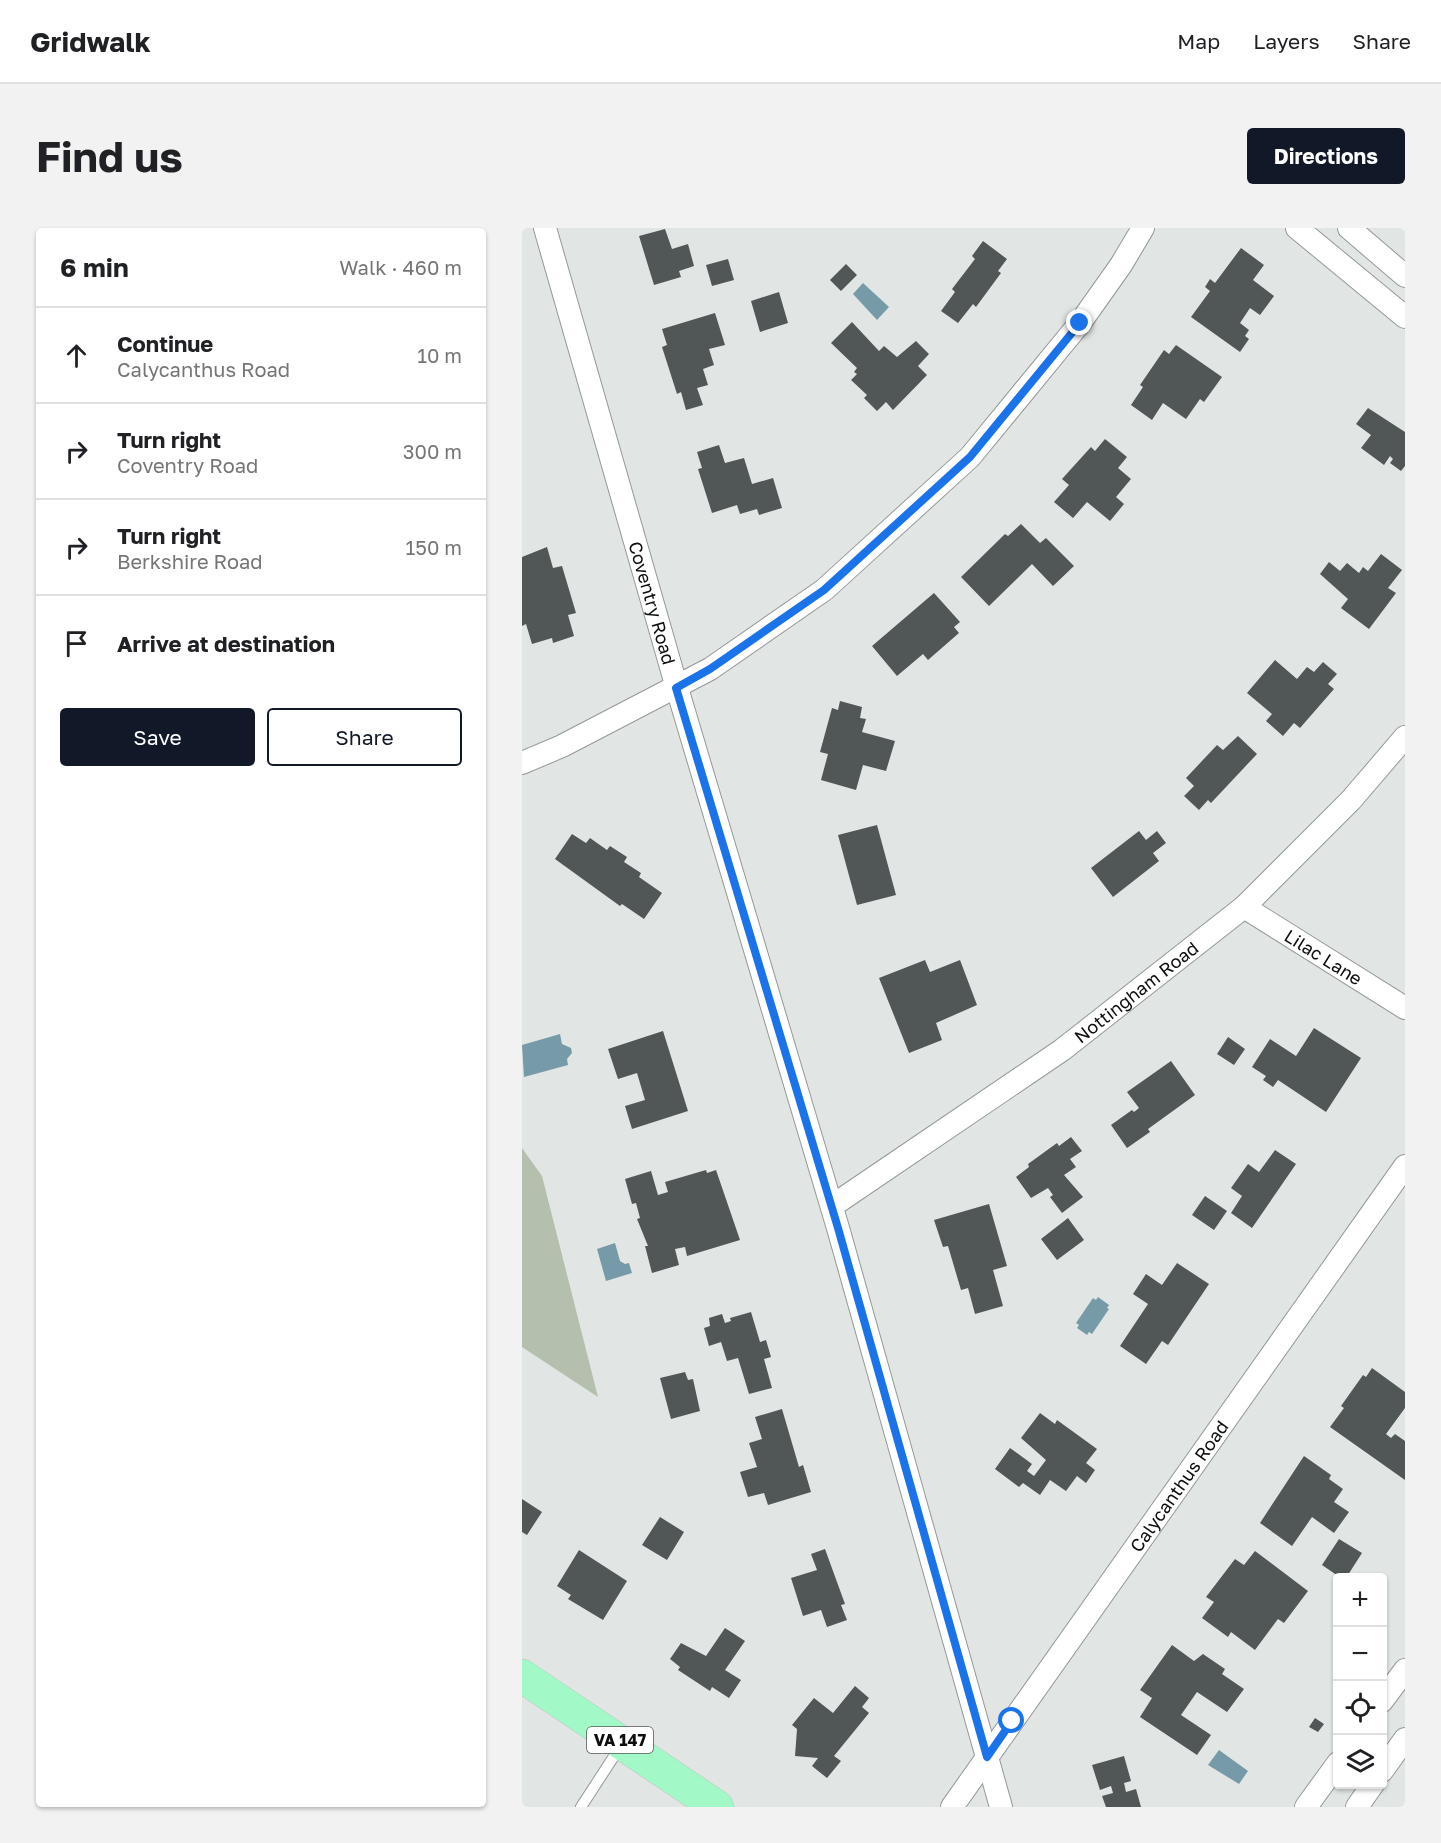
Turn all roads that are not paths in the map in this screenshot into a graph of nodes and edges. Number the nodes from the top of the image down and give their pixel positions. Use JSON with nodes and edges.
{"nodes":[{"id":1,"x":545,"y":228,"type":"edge"},
{"id":2,"x":1143,"y":228,"type":"edge"},
{"id":3,"x":1297,"y":228,"type":"edge"},
{"id":4,"x":1349,"y":228,"type":"edge"},
{"id":5,"x":1405,"y":276,"type":"edge"},
{"id":6,"x":1405,"y":316,"type":"edge"},
{"id":7,"x":676,"y":688,"type":"junction"},
{"id":8,"x":1405,"y":737,"type":"edge"},
{"id":9,"x":522,"y":763,"type":"edge"},
{"id":10,"x":1244,"y":908,"type":"junction"},
{"id":11,"x":1405,"y":1008,"type":"edge"},
{"id":12,"x":1405,"y":1166,"type":"edge"},
{"id":13,"x":832,"y":1206,"type":"junction"},
{"id":14,"x":1405,"y":1670,"type":"edge"},
{"id":15,"x":522,"y":1676,"type":"edge"},
{"id":16,"x":1387,"y":1695,"type":"edge"},
{"id":17,"x":1405,"y":1739,"type":"edge"},
{"id":18,"x":623,"y":1742,"type":"junction"},
{"id":19,"x":987,"y":1757,"type":"junction"},
{"id":20,"x":1387,"y":1765,"type":"edge"},
{"id":21,"x":1333,"y":1770,"type":"edge"},
{"id":22,"x":1370,"y":1789,"type":"edge"},
{"id":23,"x":581,"y":1807,"type":"edge"},
{"id":24,"x":717,"y":1807,"type":"edge"},
{"id":25,"x":952,"y":1807,"type":"edge"},
{"id":26,"x":1001,"y":1807,"type":"edge"},
{"id":27,"x":1306,"y":1807,"type":"edge"},
{"id":28,"x":1357,"y":1807,"type":"edge"}],
"edges":[{"from":1,"to":7,"type":"street","name":"Coventry Road"},
{"from":2,"to":7,"type":"street"},
{"from":3,"to":6,"type":"street"},
{"from":4,"to":5,"type":"street"},
{"from":7,"to":9,"type":"street"},
{"from":7,"to":13,"type":"street","name":"Coventry Road"},
{"from":8,"to":10,"type":"street","name":"Nottingham Road"},
{"from":10,"to":11,"type":"street","name":"Lilac Lane"},
{"from":10,"to":13,"type":"street","name":"Nottingham Road"},
{"from":12,"to":19,"type":"street","name":"Calycanthus Road"},
{"from":13,"to":19,"type":"street","name":"Coventry Road"},
{"from":14,"to":16,"type":"street"},
{"from":15,"to":18,"type":"main road","number":"VA 147"},
{"from":17,"to":20,"type":"street"},
{"from":18,"to":23,"type":"lane"},
{"from":18,"to":24,"type":"main road","number":"VA 147"},
{"from":19,"to":25,"type":"street","name":"Calycanthus Road"},
{"from":19,"to":26,"type":"street","name":"Coventry Road"},
{"from":21,"to":27,"type":"street"},
{"from":22,"to":28,"type":"street"}]}
